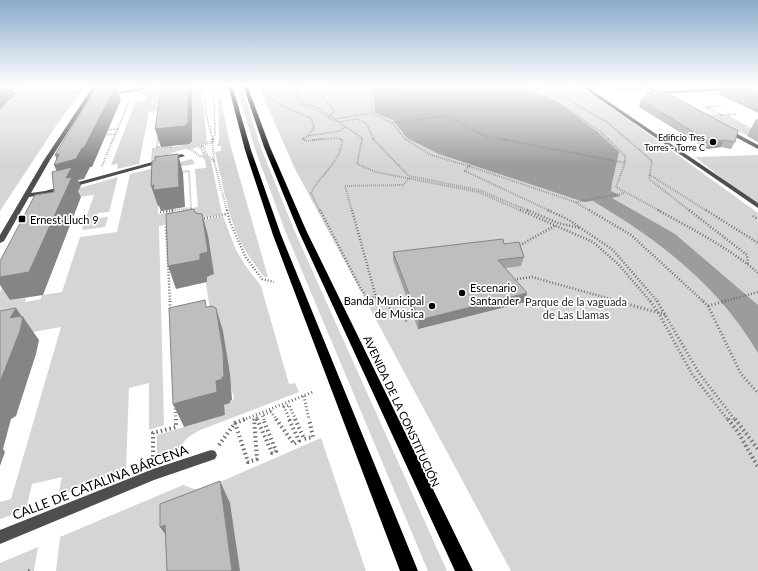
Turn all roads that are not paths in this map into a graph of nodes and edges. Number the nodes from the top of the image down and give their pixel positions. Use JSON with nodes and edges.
{"nodes":[{"id":1,"x":81,"y":112,"type":"edge"},
{"id":2,"x":237,"y":112,"type":"edge"},
{"id":3,"x":254,"y":112,"type":"edge"},
{"id":4,"x":620,"y":112,"type":"edge"},
{"id":5,"x":725,"y":129,"type":"edge"},
{"id":6,"x":758,"y":147,"type":"edge"},
{"id":7,"x":182,"y":156,"type":"dead end"},
{"id":8,"x":27,"y":195,"type":"junction"},
{"id":9,"x":758,"y":206,"type":"edge"},
{"id":10,"x":0,"y":241,"type":"edge"},
{"id":11,"x":211,"y":455,"type":"road end"},
{"id":12,"x":0,"y":537,"type":"edge"},
{"id":13,"x":409,"y":571,"type":"edge"},
{"id":14,"x":464,"y":571,"type":"edge"}],
"edges":[{"from":1,"to":8,"type":"street"},
{"from":2,"to":13,"type":"main road"},
{"from":3,"to":14,"type":"main road","name":"AVENIDA DE LA CONSTITUCIÓN"},
{"from":4,"to":9,"type":"street"},
{"from":5,"to":6,"type":"street"},
{"from":7,"to":8,"type":"street"},
{"from":8,"to":10,"type":"street"},
{"from":11,"to":12,"type":"street","name":"CALLE DE CATALINA BÁRCENA"}]}
